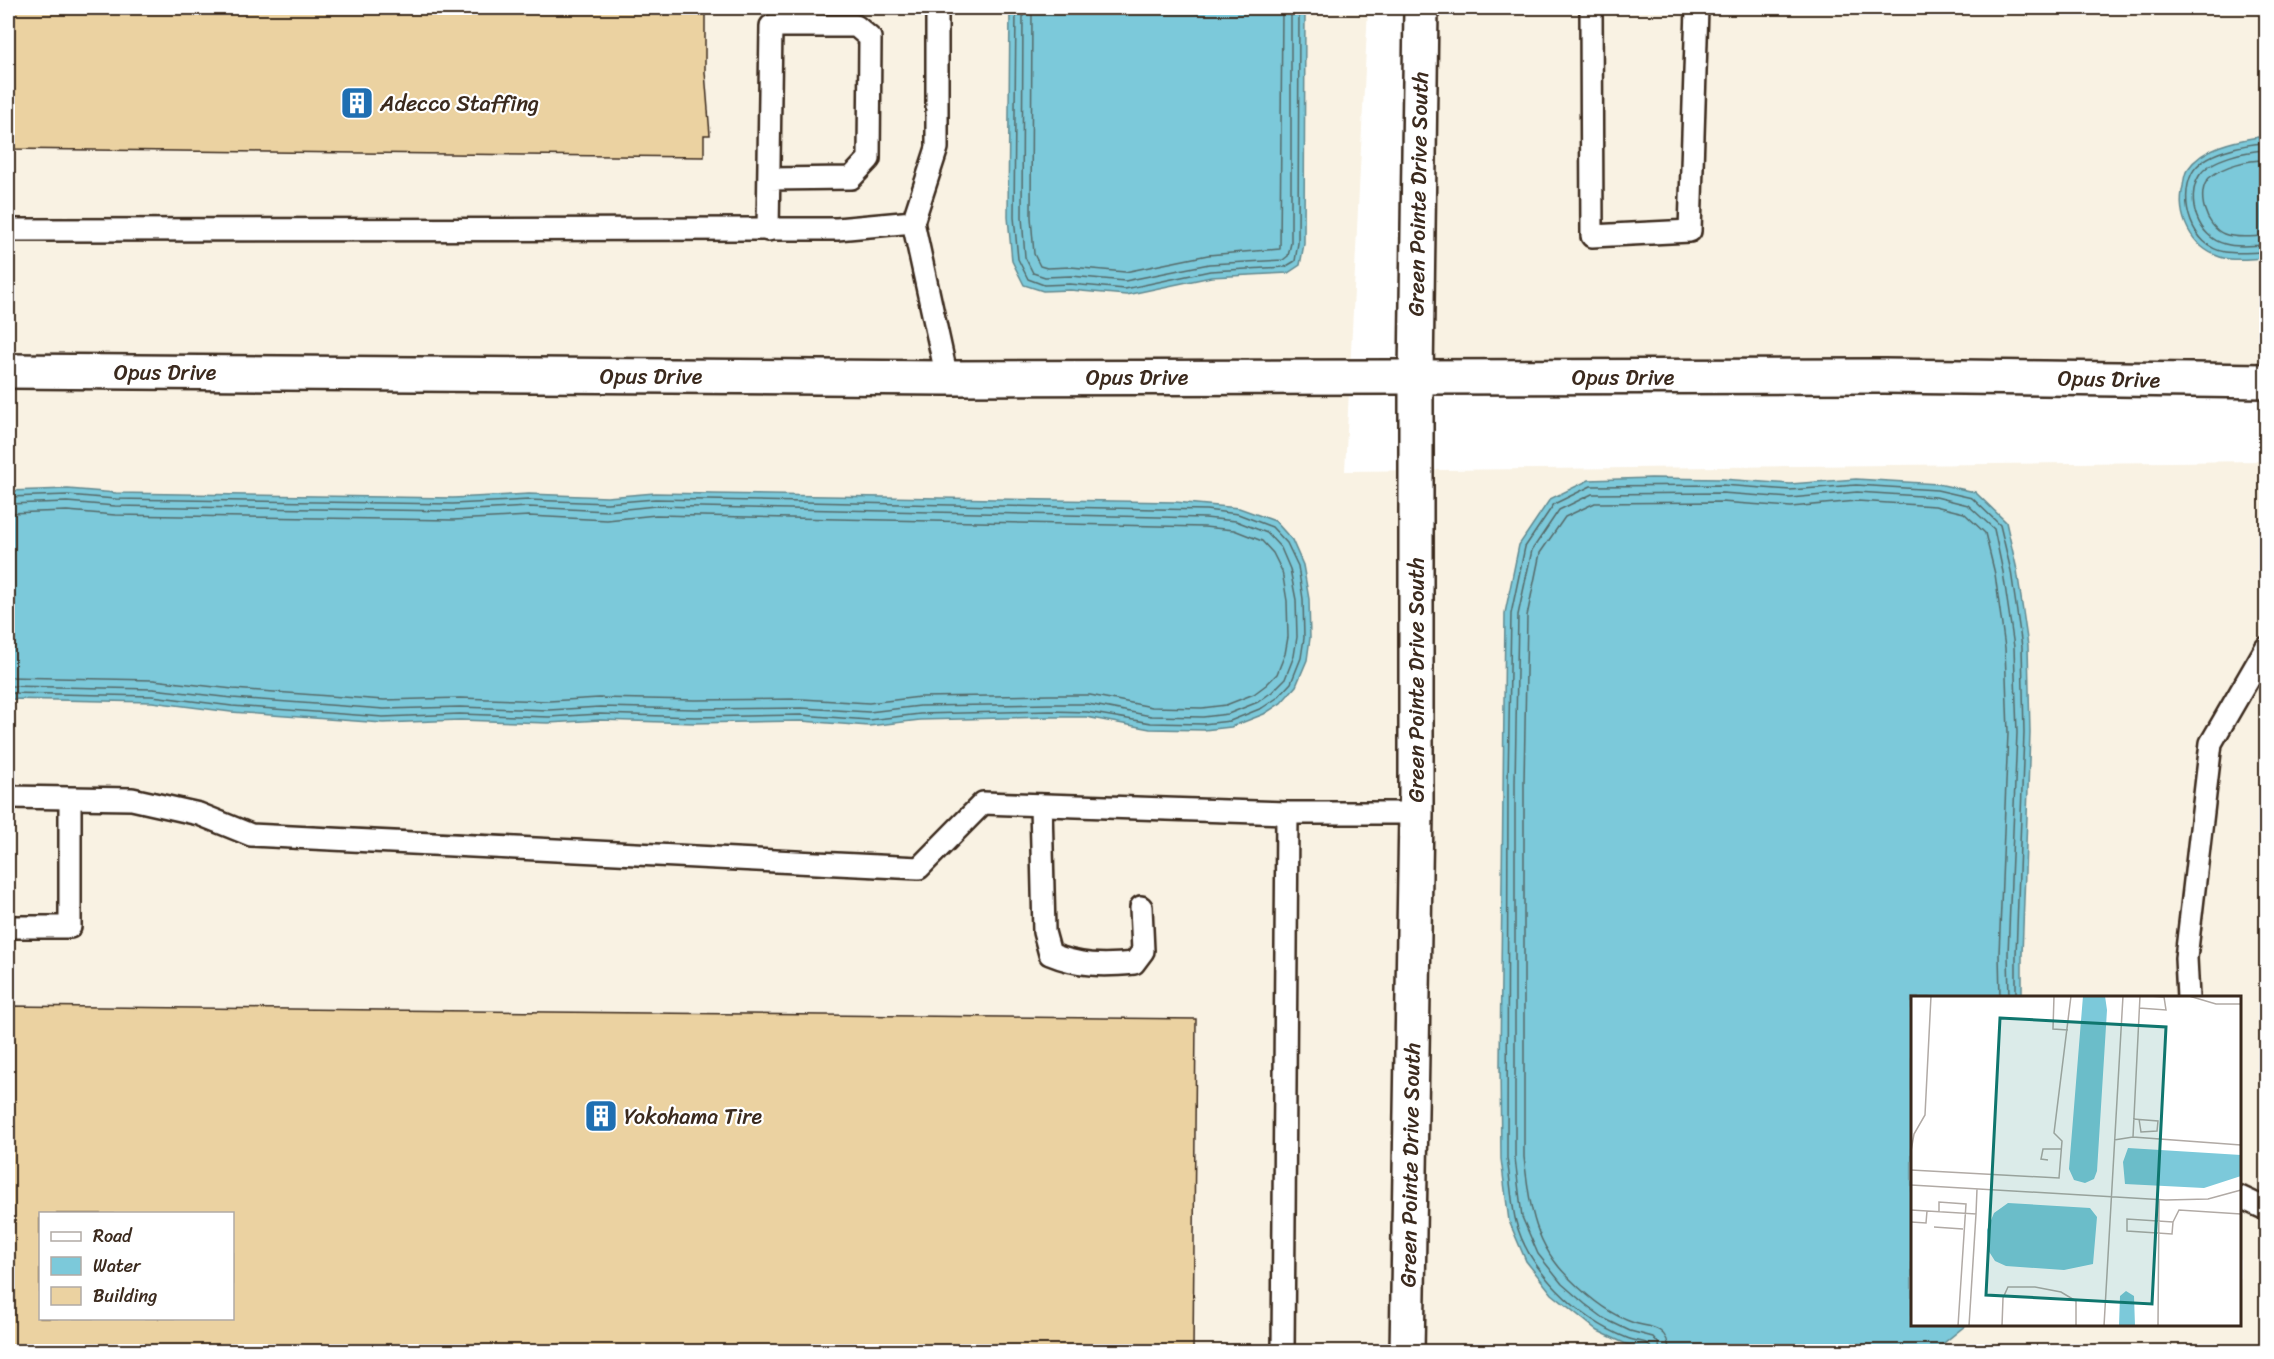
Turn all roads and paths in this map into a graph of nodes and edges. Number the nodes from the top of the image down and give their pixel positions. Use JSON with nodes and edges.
{"nodes":[{"id":1,"x":937,"y":8,"type":"edge"},
{"id":2,"x":1421,"y":8,"type":"edge"},
{"id":3,"x":1591,"y":8,"type":"edge"},
{"id":4,"x":1697,"y":8,"type":"edge"},
{"id":5,"x":769,"y":179,"type":"junction"},
{"id":6,"x":913,"y":222,"type":"junction"},
{"id":7,"x":8,"y":230,"type":"edge"},
{"id":8,"x":768,"y":230,"type":"junction"},
{"id":9,"x":8,"y":371,"type":"edge"},
{"id":10,"x":1416,"y":377,"type":"junction"},
{"id":11,"x":947,"y":378,"type":"junction"},
{"id":12,"x":2266,"y":381,"type":"edge"},
{"id":13,"x":2266,"y":648,"type":"edge"},
{"id":14,"x":8,"y":797,"type":"edge"},
{"id":15,"x":70,"y":799,"type":"junction"},
{"id":16,"x":1041,"y":805,"type":"junction"},
{"id":17,"x":1287,"y":813,"type":"junction"},
{"id":18,"x":1416,"y":813,"type":"junction"},
{"id":19,"x":1141,"y":907,"type":"dead end"},
{"id":20,"x":8,"y":927,"type":"edge"},
{"id":21,"x":2188,"y":996,"type":"edge"},
{"id":22,"x":2241,"y":1197,"type":"edge"},
{"id":23,"x":2266,"y":1209,"type":"edge"},
{"id":24,"x":1283,"y":1352,"type":"edge"},
{"id":25,"x":1407,"y":1352,"type":"edge"}],
"edges":[{"from":1,"to":6,"type":"lane"},
{"from":2,"to":10,"type":"street","name":"Green Pointe Drive South"},
{"from":3,"to":4,"type":"lane"},
{"from":5,"to":5,"type":"lane"},
{"from":5,"to":8,"type":"lane"},
{"from":6,"to":8,"type":"lane"},
{"from":6,"to":11,"type":"lane"},
{"from":7,"to":8,"type":"lane"},
{"from":9,"to":11,"type":"street","name":"Opus Drive"},
{"from":10,"to":11,"type":"street","name":"Opus Drive"},
{"from":10,"to":12,"type":"street","name":"Opus Drive"},
{"from":10,"to":18,"type":"street","name":"Green Pointe Drive South"},
{"from":13,"to":21,"type":"lane"},
{"from":14,"to":15,"type":"lane"},
{"from":15,"to":16,"type":"lane"},
{"from":15,"to":20,"type":"lane"},
{"from":16,"to":17,"type":"lane"},
{"from":16,"to":19,"type":"lane"},
{"from":17,"to":18,"type":"lane"},
{"from":17,"to":24,"type":"lane"},
{"from":18,"to":25,"type":"street","name":"Green Pointe Drive South"},
{"from":22,"to":23,"type":"lane"}]}
